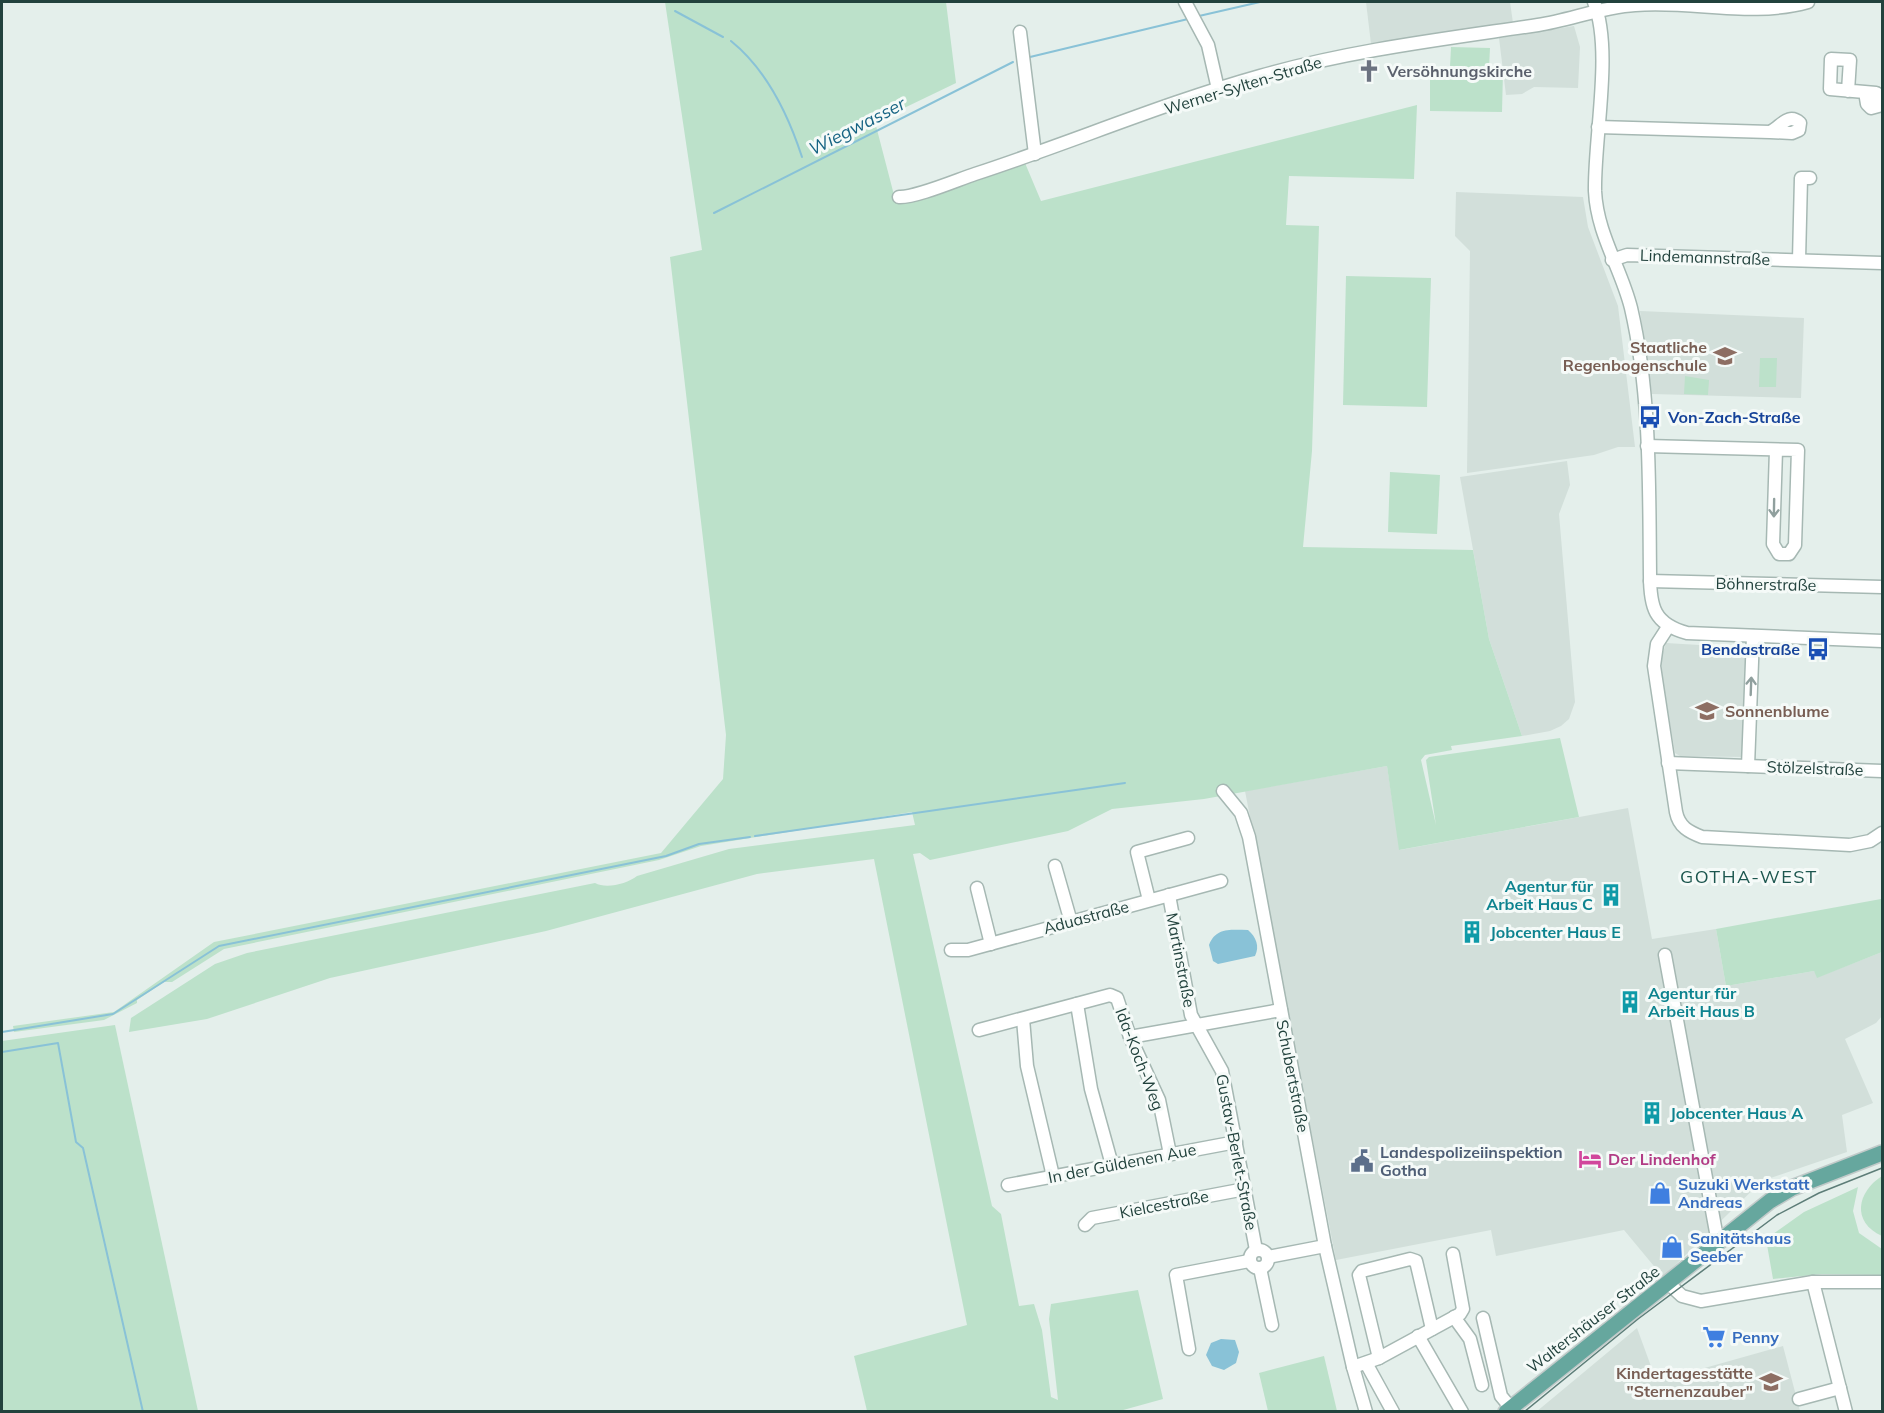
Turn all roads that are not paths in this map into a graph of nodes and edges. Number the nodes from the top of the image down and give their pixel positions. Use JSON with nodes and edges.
{"nodes":[{"id":1,"x":1185,"y":2,"type":"edge"},
{"id":2,"x":1808,"y":2,"type":"edge"},
{"id":3,"x":1596,"y":7,"type":"edge"},
{"id":4,"x":1020,"y":32,"type":"dead end"},
{"id":5,"x":1218,"y":89,"type":"junction"},
{"id":6,"x":1848,"y":91,"type":"junction"},
{"id":7,"x":1879,"y":94,"type":"edge"},
{"id":8,"x":1882,"y":105,"type":"edge"},
{"id":9,"x":1598,"y":127,"type":"junction"},
{"id":10,"x":1770,"y":132,"type":"dead end"},
{"id":11,"x":1035,"y":154,"type":"junction"},
{"id":12,"x":1810,"y":178,"type":"dead end"},
{"id":13,"x":899,"y":197,"type":"dead end"},
{"id":14,"x":1611,"y":260,"type":"junction"},
{"id":15,"x":1799,"y":260,"type":"junction"},
{"id":16,"x":1882,"y":263,"type":"edge"},
{"id":17,"x":1647,"y":446,"type":"junction"},
{"id":18,"x":1776,"y":450,"type":"junction"},
{"id":19,"x":1650,"y":582,"type":"junction"},
{"id":20,"x":1882,"y":587,"type":"edge"},
{"id":21,"x":1668,"y":627,"type":"junction"},
{"id":22,"x":1753,"y":636,"type":"junction"},
{"id":23,"x":1882,"y":641,"type":"edge"},
{"id":24,"x":1668,"y":763,"type":"junction"},
{"id":25,"x":1748,"y":766,"type":"junction"},
{"id":26,"x":1882,"y":771,"type":"edge"},
{"id":27,"x":1223,"y":792,"type":"dead end"},
{"id":28,"x":1882,"y":833,"type":"edge"},
{"id":29,"x":1188,"y":838,"type":"dead end"},
{"id":30,"x":1055,"y":866,"type":"dead end"},
{"id":31,"x":1221,"y":881,"type":"dead end"},
{"id":32,"x":977,"y":888,"type":"dead end"},
{"id":33,"x":1169,"y":895,"type":"junction"},
{"id":34,"x":1149,"y":900,"type":"junction"},
{"id":35,"x":1071,"y":922,"type":"junction"},
{"id":36,"x":991,"y":944,"type":"junction"},
{"id":37,"x":951,"y":950,"type":"dead end"},
{"id":38,"x":1665,"y":955,"type":"dead end"},
{"id":39,"x":1077,"y":1004,"type":"junction"},
{"id":40,"x":1281,"y":1010,"type":"junction"},
{"id":41,"x":1023,"y":1019,"type":"junction"},
{"id":42,"x":1195,"y":1025,"type":"junction"},
{"id":43,"x":979,"y":1030,"type":"dead end"},
{"id":44,"x":1130,"y":1037,"type":"junction"},
{"id":45,"x":1236,"y":1142,"type":"junction"},
{"id":46,"x":1882,"y":1153,"type":"edge"},
{"id":47,"x":1170,"y":1154,"type":"junction"},
{"id":48,"x":1112,"y":1165,"type":"junction"},
{"id":49,"x":1053,"y":1176,"type":"junction"},
{"id":50,"x":1008,"y":1185,"type":"dead end"},
{"id":51,"x":1245,"y":1189,"type":"junction"},
{"id":52,"x":1085,"y":1225,"type":"dead end"},
{"id":53,"x":1718,"y":1243,"type":"junction"},
{"id":54,"x":1325,"y":1246,"type":"junction"},
{"id":55,"x":1453,"y":1254,"type":"dead end"},
{"id":56,"x":1253,"y":1255,"type":"junction"},
{"id":57,"x":1268,"y":1257,"type":"junction"},
{"id":58,"x":1260,"y":1268,"type":"junction"},
{"id":59,"x":1668,"y":1282,"type":"junction"},
{"id":60,"x":1813,"y":1282,"type":"junction"},
{"id":61,"x":1882,"y":1282,"type":"edge"},
{"id":62,"x":1454,"y":1317,"type":"junction"},
{"id":63,"x":1483,"y":1318,"type":"dead end"},
{"id":64,"x":1272,"y":1325,"type":"dead end"},
{"id":65,"x":1432,"y":1329,"type":"junction"},
{"id":66,"x":1418,"y":1336,"type":"junction"},
{"id":67,"x":1189,"y":1349,"type":"dead end"},
{"id":68,"x":1379,"y":1358,"type":"junction"},
{"id":69,"x":1366,"y":1363,"type":"junction"},
{"id":70,"x":1353,"y":1366,"type":"junction"},
{"id":71,"x":1482,"y":1385,"type":"dead end"},
{"id":72,"x":1840,"y":1388,"type":"junction"},
{"id":73,"x":1799,"y":1399,"type":"dead end"},
{"id":74,"x":1509,"y":1410,"type":"edge"},
{"id":75,"x":1366,"y":1412,"type":"edge"},
{"id":76,"x":1393,"y":1412,"type":"edge"},
{"id":77,"x":1462,"y":1412,"type":"edge"},
{"id":78,"x":1846,"y":1412,"type":"edge"}],
"edges":[{"from":1,"to":5,"type":"street"},
{"from":2,"to":3,"type":"street","name":"Werner-Sylten-Straße"},
{"from":3,"to":5,"type":"street","name":"Werner-Sylten-Straße"},
{"from":3,"to":9,"type":"street"},
{"from":4,"to":11,"type":"street"},
{"from":5,"to":11,"type":"street","name":"Werner-Sylten-Straße"},
{"from":6,"to":6,"type":"street"},
{"from":6,"to":7,"type":"street"},
{"from":7,"to":8,"type":"street"},
{"from":9,"to":10,"type":"street"},
{"from":9,"to":14,"type":"street"},
{"from":11,"to":13,"type":"street","name":"Werner-Sylten-Straße"},
{"from":12,"to":15,"type":"street"},
{"from":14,"to":15,"type":"street","name":"Lindemannstraße"},
{"from":14,"to":17,"type":"street"},
{"from":15,"to":16,"type":"street","name":"Lindemannstraße"},
{"from":17,"to":18,"type":"street"},
{"from":17,"to":19,"type":"street"},
{"from":18,"to":18,"type":"street","one_way":true},
{"from":19,"to":20,"type":"street","name":"Böhnerstraße"},
{"from":19,"to":21,"type":"street"},
{"from":21,"to":22,"type":"street"},
{"from":21,"to":24,"type":"street"},
{"from":22,"to":23,"type":"street"},
{"from":25,"to":22,"type":"street","name":"Stölzelstraße","one_way":true},
{"from":24,"to":25,"type":"street","name":"Stölzelstraße"},
{"from":24,"to":28,"type":"street"},
{"from":25,"to":26,"type":"street","name":"Stölzelstraße"},
{"from":27,"to":40,"type":"street","name":"Schubertstraße"},
{"from":29,"to":34,"type":"street"},
{"from":30,"to":35,"type":"street"},
{"from":31,"to":33,"type":"street","name":"Aduastraße"},
{"from":32,"to":36,"type":"street"},
{"from":33,"to":34,"type":"street","name":"Aduastraße"},
{"from":33,"to":42,"type":"street","name":"Martinstraße"},
{"from":34,"to":35,"type":"street","name":"Aduastraße"},
{"from":35,"to":36,"type":"street","name":"Aduastraße"},
{"from":36,"to":37,"type":"street","name":"Aduastraße"},
{"from":38,"to":53,"type":"street"},
{"from":39,"to":41,"type":"street","name":"Ida-Koch-Weg"},
{"from":39,"to":44,"type":"street","name":"Ida-Koch-Weg"},
{"from":39,"to":48,"type":"street"},
{"from":40,"to":42,"type":"street"},
{"from":40,"to":54,"type":"street","name":"Schubertstraße"},
{"from":41,"to":43,"type":"street","name":"Ida-Koch-Weg"},
{"from":41,"to":49,"type":"street"},
{"from":42,"to":44,"type":"street"},
{"from":42,"to":45,"type":"street","name":"Gustav-Berlet-Straße"},
{"from":44,"to":47,"type":"street","name":"Ida-Koch-Weg"},
{"from":45,"to":47,"type":"street","name":"In der Güldenen Aue"},
{"from":45,"to":51,"type":"street","name":"Gustav-Berlet-Straße"},
{"from":46,"to":53,"type":"main road","name":"Waltershäuser Straße"},
{"from":47,"to":48,"type":"street","name":"In der Güldenen Aue"},
{"from":48,"to":49,"type":"street","name":"In der Güldenen Aue"},
{"from":49,"to":50,"type":"street","name":"In der Güldenen Aue"},
{"from":51,"to":52,"type":"street","name":"Kielcestraße"},
{"from":51,"to":56,"type":"street","name":"Gustav-Berlet-Straße"},
{"from":53,"to":59,"type":"main road","name":"Waltershäuser Straße"},
{"from":54,"to":57,"type":"street"},
{"from":54,"to":70,"type":"street","name":"Schubertstraße"},
{"from":55,"to":62,"type":"street"},
{"from":56,"to":57,"type":"street"},
{"from":56,"to":58,"type":"street"},
{"from":56,"to":67,"type":"street"},
{"from":57,"to":58,"type":"street"},
{"from":58,"to":64,"type":"street"},
{"from":59,"to":60,"type":"street"},
{"from":59,"to":74,"type":"main road","name":"Waltershäuser Straße"},
{"from":60,"to":61,"type":"street"},
{"from":60,"to":72,"type":"street"},
{"from":62,"to":65,"type":"street"},
{"from":62,"to":71,"type":"street"},
{"from":63,"to":74,"type":"street","name":"Waltershäuser Straße"},
{"from":65,"to":66,"type":"street"},
{"from":65,"to":68,"type":"street"},
{"from":66,"to":68,"type":"street"},
{"from":66,"to":77,"type":"street"},
{"from":68,"to":69,"type":"street"},
{"from":69,"to":70,"type":"street"},
{"from":69,"to":76,"type":"street"},
{"from":70,"to":75,"type":"street","name":"Schubertstraße"},
{"from":72,"to":73,"type":"street"},
{"from":72,"to":78,"type":"street"}]}
